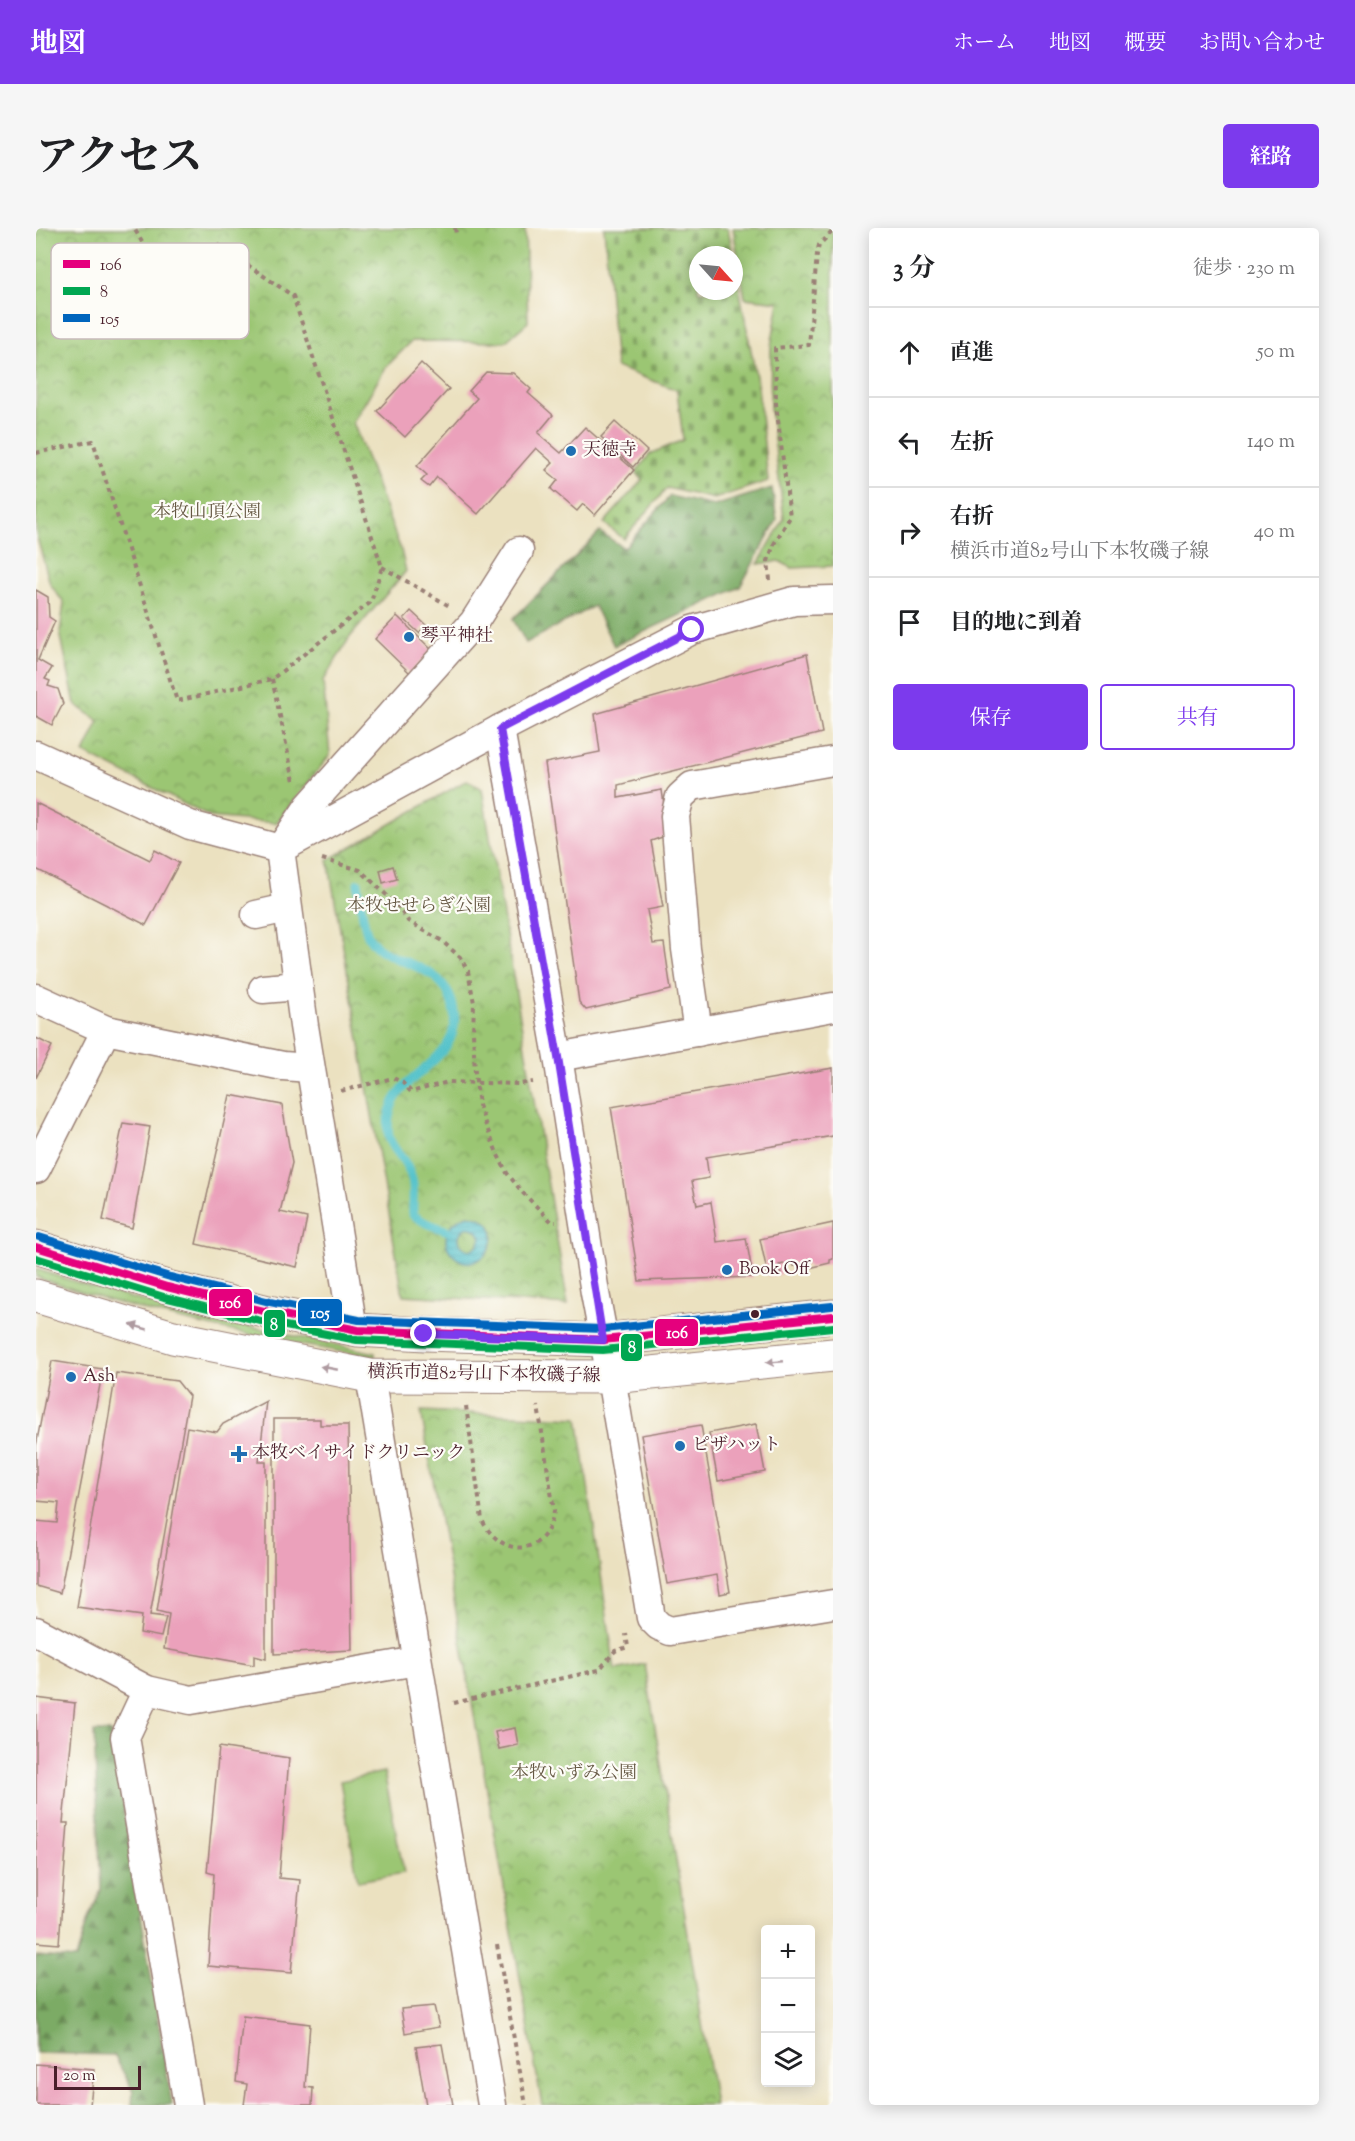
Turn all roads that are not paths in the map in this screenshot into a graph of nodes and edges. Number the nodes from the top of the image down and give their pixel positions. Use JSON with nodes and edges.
{"nodes":[{"id":1,"x":519,"y":551,"type":"dead end"},
{"id":2,"x":833,"y":600,"type":"edge"},
{"id":3,"x":500,"y":729,"type":"junction"},
{"id":4,"x":36,"y":755,"type":"edge"},
{"id":5,"x":833,"y":761,"type":"edge"},
{"id":6,"x":280,"y":849,"type":"junction"},
{"id":7,"x":287,"y":908,"type":"junction"},
{"id":8,"x":256,"y":915,"type":"dead end"},
{"id":9,"x":298,"y":986,"type":"junction"},
{"id":10,"x":263,"y":989,"type":"dead end"},
{"id":11,"x":36,"y":998,"type":"edge"},
{"id":12,"x":833,"y":1008,"type":"edge"},
{"id":13,"x":106,"y":1030,"type":"junction"},
{"id":14,"x":698,"y":1032,"type":"junction"},
{"id":15,"x":558,"y":1057,"type":"junction"},
{"id":16,"x":310,"y":1068,"type":"junction"},
{"id":17,"x":36,"y":1169,"type":"edge"},
{"id":18,"x":36,"y":1247,"type":"edge"},
{"id":19,"x":36,"y":1296,"type":"edge"},
{"id":20,"x":833,"y":1316,"type":"edge"},
{"id":21,"x":353,"y":1329,"type":"junction"},
{"id":22,"x":603,"y":1340,"type":"junction"},
{"id":23,"x":833,"y":1355,"type":"edge"},
{"id":24,"x":370,"y":1376,"type":"junction"},
{"id":25,"x":611,"y":1377,"type":"junction"},
{"id":26,"x":833,"y":1604,"type":"edge"},
{"id":27,"x":36,"y":1631,"type":"edge"},
{"id":28,"x":417,"y":1661,"type":"junction"},
{"id":29,"x":147,"y":1690,"type":"junction"},
{"id":30,"x":188,"y":2105,"type":"edge"},
{"id":31,"x":492,"y":2105,"type":"edge"}],
"edges":[{"from":1,"to":6,"type":"street"},
{"from":2,"to":3,"type":"street"},
{"from":3,"to":6,"type":"street"},
{"from":3,"to":15,"type":"street"},
{"from":4,"to":6,"type":"street"},
{"from":5,"to":14,"type":"street"},
{"from":6,"to":7,"type":"street"},
{"from":7,"to":8,"type":"street"},
{"from":7,"to":9,"type":"street"},
{"from":9,"to":10,"type":"street"},
{"from":9,"to":16,"type":"street"},
{"from":11,"to":13,"type":"street"},
{"from":12,"to":14,"type":"street"},
{"from":13,"to":16,"type":"street"},
{"from":13,"to":17,"type":"street"},
{"from":14,"to":15,"type":"street"},
{"from":15,"to":22,"type":"street"},
{"from":16,"to":21,"type":"street"},
{"from":18,"to":21,"type":"main road","name":"横浜市道82号山下本牧磯子線"},
{"from":24,"to":19,"type":"main road","name":"横浜市道82号山下本牧磯子線","one_way":true},
{"from":20,"to":22,"type":"main road","name":"横浜市道82号山下本牧磯子線"},
{"from":21,"to":22,"type":"main road","name":"横浜市道82号山下本牧磯子線"},
{"from":22,"to":25,"type":"street"},
{"from":23,"to":25,"type":"main road","name":"横浜市道82号山下本牧磯子線","one_way":true},
{"from":24,"to":25,"type":"main road","name":"横浜市道82号山下本牧磯子線"},
{"from":24,"to":28,"type":"street"},
{"from":25,"to":26,"type":"street"},
{"from":27,"to":29,"type":"street"},
{"from":28,"to":29,"type":"street"},
{"from":28,"to":31,"type":"street"},
{"from":29,"to":30,"type":"street"}]}
